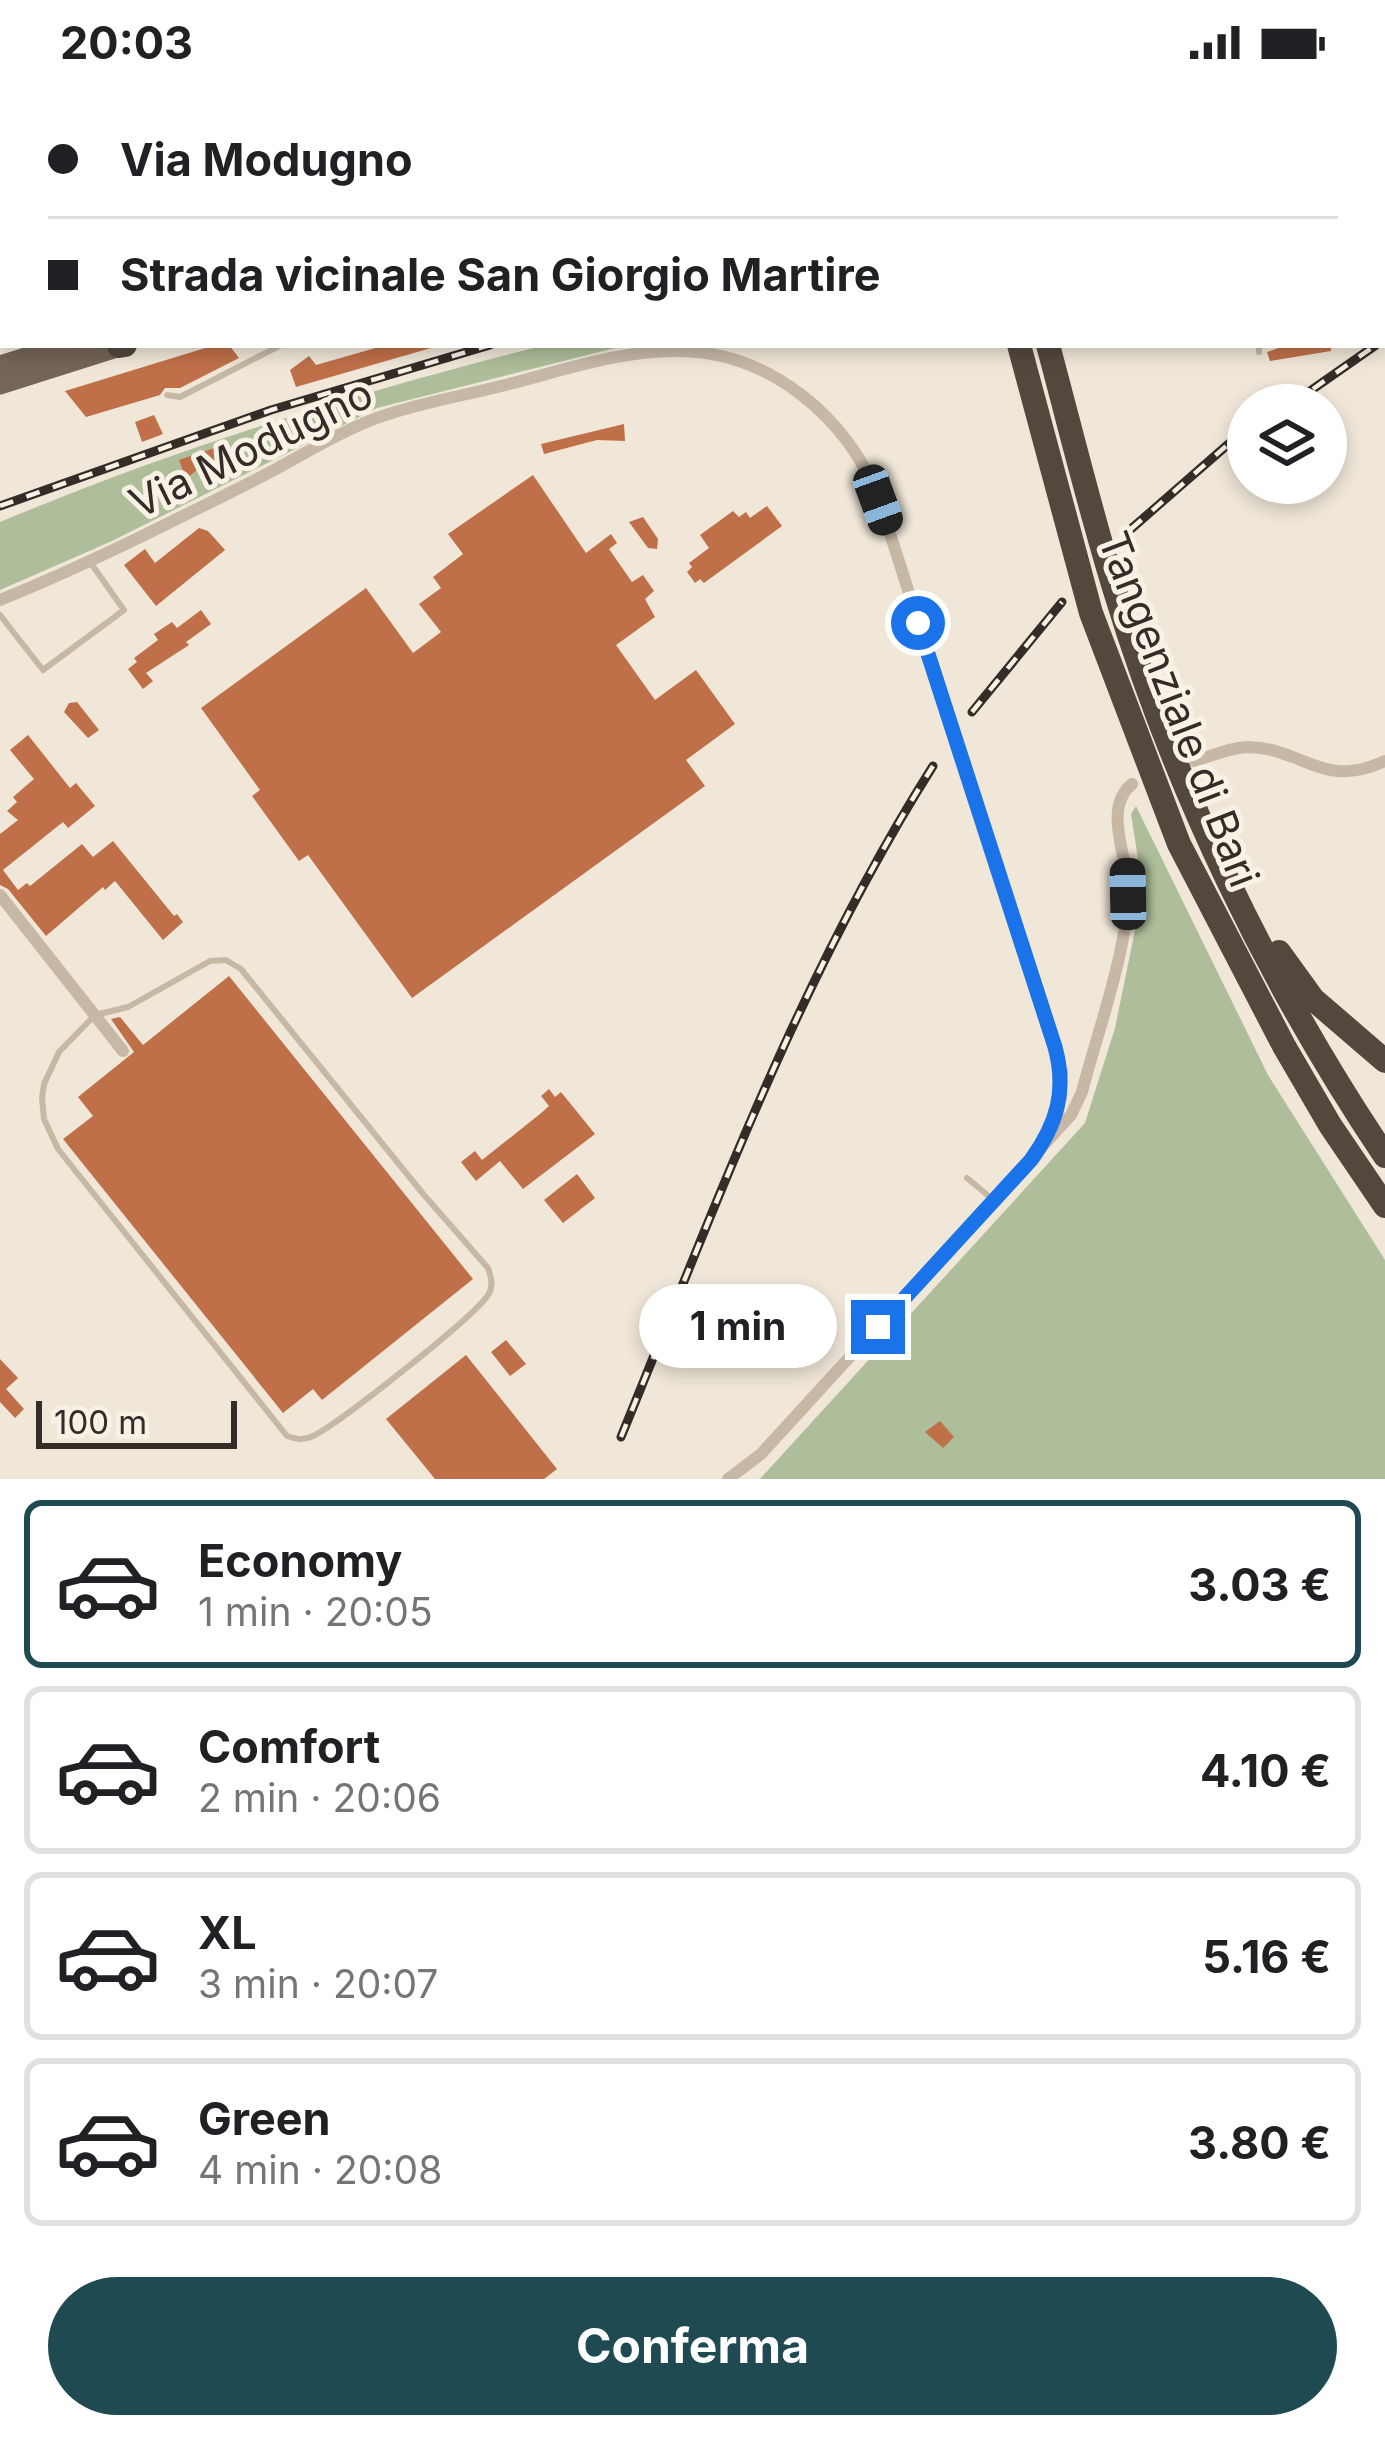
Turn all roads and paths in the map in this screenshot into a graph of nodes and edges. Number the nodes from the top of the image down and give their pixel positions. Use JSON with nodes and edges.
{"nodes":[{"id":1,"x":58,"y":348,"type":"edge"},
{"id":2,"x":116,"y":348,"type":"edge"},
{"id":3,"x":275,"y":348,"type":"edge"},
{"id":4,"x":1020,"y":348,"type":"edge"},
{"id":5,"x":1049,"y":348,"type":"edge"},
{"id":6,"x":0,"y":366,"type":"edge"},
{"id":7,"x":0,"y":384,"type":"edge"},
{"id":8,"x":167,"y":394,"type":"dead end"},
{"id":9,"x":89,"y":561,"type":"junction"},
{"id":10,"x":0,"y":601,"type":"edge"},
{"id":11,"x":0,"y":616,"type":"edge"},
{"id":12,"x":1194,"y":761,"type":"dead end"},
{"id":13,"x":1385,"y":761,"type":"edge"},
{"id":14,"x":1132,"y":784,"type":"dead end"},
{"id":15,"x":1192,"y":800,"type":"junction"},
{"id":16,"x":0,"y":895,"type":"edge"},
{"id":17,"x":95,"y":1015,"type":"junction"},
{"id":18,"x":123,"y":1051,"type":"dead end"},
{"id":19,"x":1385,"y":1061,"type":"edge"},
{"id":20,"x":1046,"y":1140,"type":"junction"},
{"id":21,"x":1385,"y":1156,"type":"edge"},
{"id":22,"x":967,"y":1178,"type":"dead end"},
{"id":23,"x":994,"y":1200,"type":"junction"},
{"id":24,"x":1385,"y":1206,"type":"edge"},
{"id":25,"x":728,"y":1479,"type":"edge"}],
"edges":[{"from":1,"to":6,"type":"main road"},
{"from":2,"to":7,"type":"main road"},
{"from":3,"to":8,"type":"lane"},
{"from":4,"to":24,"type":"highway","name":"Tangenziale di Bari"},
{"from":5,"to":15,"type":"highway","name":"Tangenziale di Bari"},
{"from":9,"to":10,"type":"street","name":"Via Modugno"},
{"from":9,"to":11,"type":"lane"},
{"from":9,"to":20,"type":"street","name":"Via Modugno"},
{"from":12,"to":13,"type":"street"},
{"from":14,"to":20,"type":"street"},
{"from":15,"to":19,"type":"highway"},
{"from":15,"to":21,"type":"highway","name":"Tangenziale di Bari"},
{"from":16,"to":17,"type":"street"},
{"from":17,"to":17,"type":"lane"},
{"from":17,"to":18,"type":"street"},
{"from":20,"to":23,"type":"street"},
{"from":22,"to":23,"type":"lane"},
{"from":23,"to":25,"type":"street"}]}
